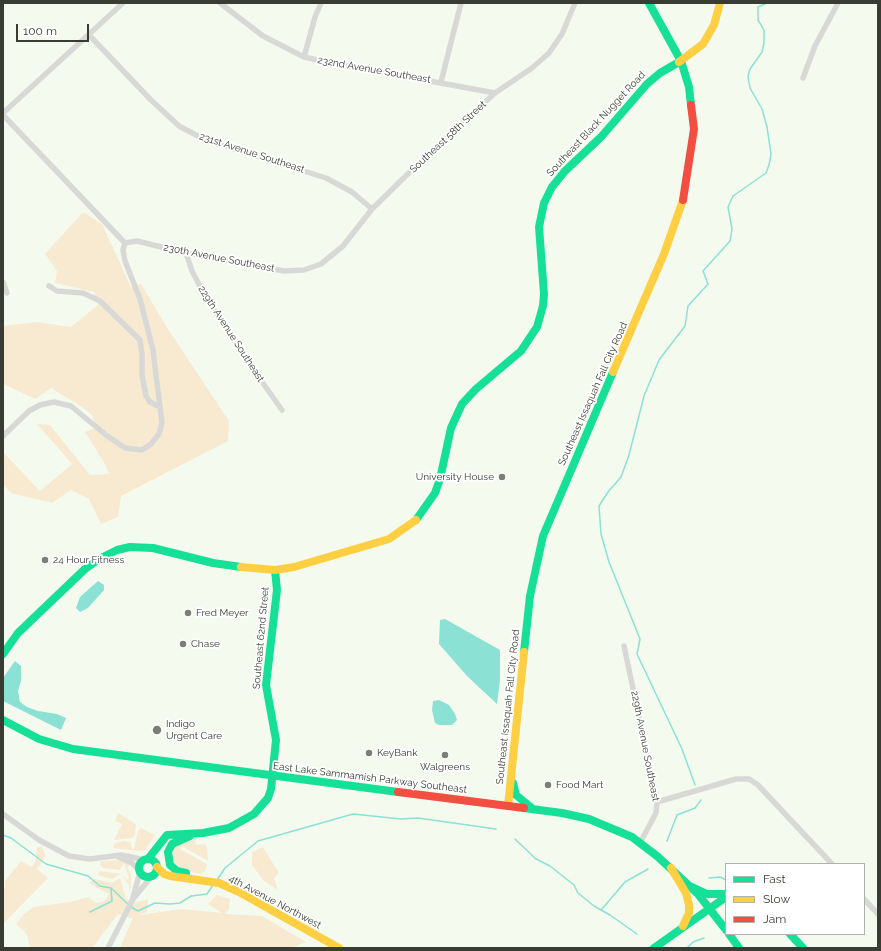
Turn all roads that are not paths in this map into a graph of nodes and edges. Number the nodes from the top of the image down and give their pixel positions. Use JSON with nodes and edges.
{"nodes":[{"id":1,"x":123,"y":3,"type":"edge"},
{"id":2,"x":220,"y":3,"type":"edge"},
{"id":3,"x":321,"y":3,"type":"edge"},
{"id":4,"x":461,"y":3,"type":"edge"},
{"id":5,"x":575,"y":3,"type":"edge"},
{"id":6,"x":649,"y":3,"type":"edge"},
{"id":7,"x":720,"y":3,"type":"edge"},
{"id":8,"x":838,"y":3,"type":"edge"},
{"id":9,"x":89,"y":34,"type":"junction"},
{"id":10,"x":304,"y":57,"type":"junction"},
{"id":11,"x":681,"y":61,"type":"junction"},
{"id":12,"x":803,"y":78,"type":"dead end"},
{"id":13,"x":441,"y":82,"type":"junction"},
{"id":14,"x":496,"y":93,"type":"junction"},
{"id":15,"x":3,"y":114,"type":"edge"},
{"id":16,"x":372,"y":209,"type":"junction"},
{"id":17,"x":125,"y":243,"type":"junction"},
{"id":18,"x":186,"y":253,"type":"junction"},
{"id":19,"x":314,"y":268,"type":"joint"},
{"id":20,"x":3,"y":282,"type":"edge"},
{"id":21,"x":48,"y":286,"type":"dead end"},
{"id":22,"x":7,"y":293,"type":"dead end"},
{"id":23,"x":160,"y":407,"type":"junction"},
{"id":24,"x":282,"y":410,"type":"dead end"},
{"id":25,"x":3,"y":436,"type":"edge"},
{"id":26,"x":275,"y":570,"type":"junction"},
{"id":27,"x":624,"y":646,"type":"dead end"},
{"id":28,"x":3,"y":654,"type":"edge"},
{"id":29,"x":3,"y":720,"type":"edge"},
{"id":30,"x":512,"y":770,"type":"junction"},
{"id":31,"x":273,"y":776,"type":"junction"},
{"id":32,"x":657,"y":802,"type":"junction"},
{"id":33,"x":508,"y":806,"type":"junction"},
{"id":34,"x":534,"y":809,"type":"junction"},
{"id":35,"x":3,"y":814,"type":"edge"},
{"id":36,"x":179,"y":833,"type":"junction"},
{"id":37,"x":196,"y":834,"type":"junction"},
{"id":38,"x":640,"y":843,"type":"junction"},
{"id":39,"x":114,"y":856,"type":"junction"},
{"id":40,"x":147,"y":859,"type":"junction"},
{"id":41,"x":831,"y":863,"type":"edge"},
{"id":42,"x":157,"y":866,"type":"junction"},
{"id":43,"x":671,"y":868,"type":"junction"},
{"id":44,"x":140,"y":871,"type":"junction"},
{"id":45,"x":152,"y":876,"type":"junction"},
{"id":46,"x":205,"y":879,"type":"junction"},
{"id":47,"x":690,"y":886,"type":"junction"},
{"id":48,"x":137,"y":892,"type":"junction"},
{"id":49,"x":725,"y":894,"type":"edge"},
{"id":50,"x":725,"y":898,"type":"edge"},
{"id":51,"x":865,"y":900,"type":"edge"},
{"id":52,"x":710,"y":908,"type":"junction"},
{"id":53,"x":878,"y":914,"type":"edge"},
{"id":54,"x":679,"y":929,"type":"junction"},
{"id":55,"x":725,"y":929,"type":"edge"},
{"id":56,"x":730,"y":935,"type":"edge"},
{"id":57,"x":791,"y":935,"type":"edge"},
{"id":58,"x":108,"y":948,"type":"edge"},
{"id":59,"x":339,"y":948,"type":"edge"},
{"id":60,"x":646,"y":948,"type":"edge"},
{"id":61,"x":654,"y":948,"type":"edge"},
{"id":62,"x":739,"y":948,"type":"edge"},
{"id":63,"x":803,"y":948,"type":"edge"}],
"edges":[{"from":1,"to":9,"type":"street"},
{"from":2,"to":10,"type":"street","name":"232nd Avenue Southeast"},
{"from":3,"to":10,"type":"street"},
{"from":4,"to":13,"type":"street"},
{"from":5,"to":14,"type":"street","name":"Southeast 58th Street"},
{"from":6,"to":11,"type":"main road","name":"Southeast Issaquah Fall City Road"},
{"from":7,"to":11,"type":"main road","name":"Southeast Black Nugget Road"},
{"from":8,"to":12,"type":"street"},
{"from":9,"to":15,"type":"street"},
{"from":9,"to":16,"type":"street","name":"231st Avenue Southeast"},
{"from":10,"to":13,"type":"street","name":"232nd Avenue Southeast"},
{"from":11,"to":26,"type":"main road","name":"Southeast Black Nugget Road"},
{"from":11,"to":30,"type":"main road","name":"Southeast Issaquah Fall City Road"},
{"from":13,"to":14,"type":"street","name":"232nd Avenue Southeast"},
{"from":14,"to":16,"type":"street","name":"Southeast 58th Street"},
{"from":15,"to":17,"type":"street"},
{"from":16,"to":19,"type":"street","name":"Southeast 58th Street"},
{"from":17,"to":18,"type":"street","name":"230th Avenue Southeast"},
{"from":17,"to":23,"type":"street"},
{"from":18,"to":19,"type":"street","name":"230th Avenue Southeast"},
{"from":18,"to":24,"type":"street","name":"229th Avenue Southeast"},
{"from":20,"to":22,"type":"street"},
{"from":21,"to":23,"type":"street"},
{"from":23,"to":25,"type":"street"},
{"from":26,"to":28,"type":"main road","name":"Southeast Black Nugget Road"},
{"from":26,"to":31,"type":"main road","name":"Southeast 62nd Street"},
{"from":27,"to":32,"type":"street","name":"229th Avenue Southeast"},
{"from":29,"to":31,"type":"main road","name":"East Lake Sammamish Parkway Southeast"},
{"from":30,"to":33,"type":"main road","name":"Southeast Issaquah Fall City Road"},
{"from":30,"to":34,"type":"main road"},
{"from":31,"to":33,"type":"main road","name":"East Lake Sammamish Parkway Southeast"},
{"from":31,"to":37,"type":"main road","name":"Southeast 62nd Street"},
{"from":32,"to":38,"type":"street","name":"229th Avenue Southeast"},
{"from":32,"to":41,"type":"street"},
{"from":33,"to":34,"type":"main road","name":"East Lake Sammamish Parkway Southeast"},
{"from":34,"to":38,"type":"main road","name":"East Lake Sammamish Parkway Southeast"},
{"from":35,"to":39,"type":"street"},
{"from":36,"to":37,"type":"main road","name":"Southeast 62nd Street"},
{"from":36,"to":40,"type":"main road","name":"Southeast 62nd Street"},
{"from":36,"to":42,"type":"main road"},
{"from":37,"to":46,"type":"main road"},
{"from":38,"to":43,"type":"main road","name":"East Lake Sammamish Parkway Southeast"},
{"from":39,"to":40,"type":"street"},
{"from":39,"to":44,"type":"street"},
{"from":40,"to":42,"type":"main road"},
{"from":40,"to":44,"type":"main road"},
{"from":42,"to":45,"type":"main road"},
{"from":42,"to":46,"type":"main road"},
{"from":43,"to":47,"type":"main road","name":"East Lake Sammamish Parkway Southeast"},
{"from":43,"to":54,"type":"main road"},
{"from":44,"to":45,"type":"main road"},
{"from":44,"to":48,"type":"street"},
{"from":45,"to":46,"type":"main road"},
{"from":45,"to":48,"type":"street"},
{"from":46,"to":59,"type":"main road","name":"4th Avenue Northwest"},
{"from":47,"to":49,"type":"main road"},
{"from":47,"to":52,"type":"main road","name":"East Lake Sammamish Parkway Southeast"},
{"from":48,"to":58,"type":"street"},
{"from":50,"to":52,"type":"main road"},
{"from":51,"to":53,"type":"street"},
{"from":52,"to":54,"type":"main road"},
{"from":52,"to":55,"type":"main road","name":"East Lake Sammamish Parkway Southeast"},
{"from":54,"to":60,"type":"main road"},
{"from":54,"to":61,"type":"main road"},
{"from":56,"to":62,"type":"main road"},
{"from":57,"to":63,"type":"main road"}]}
